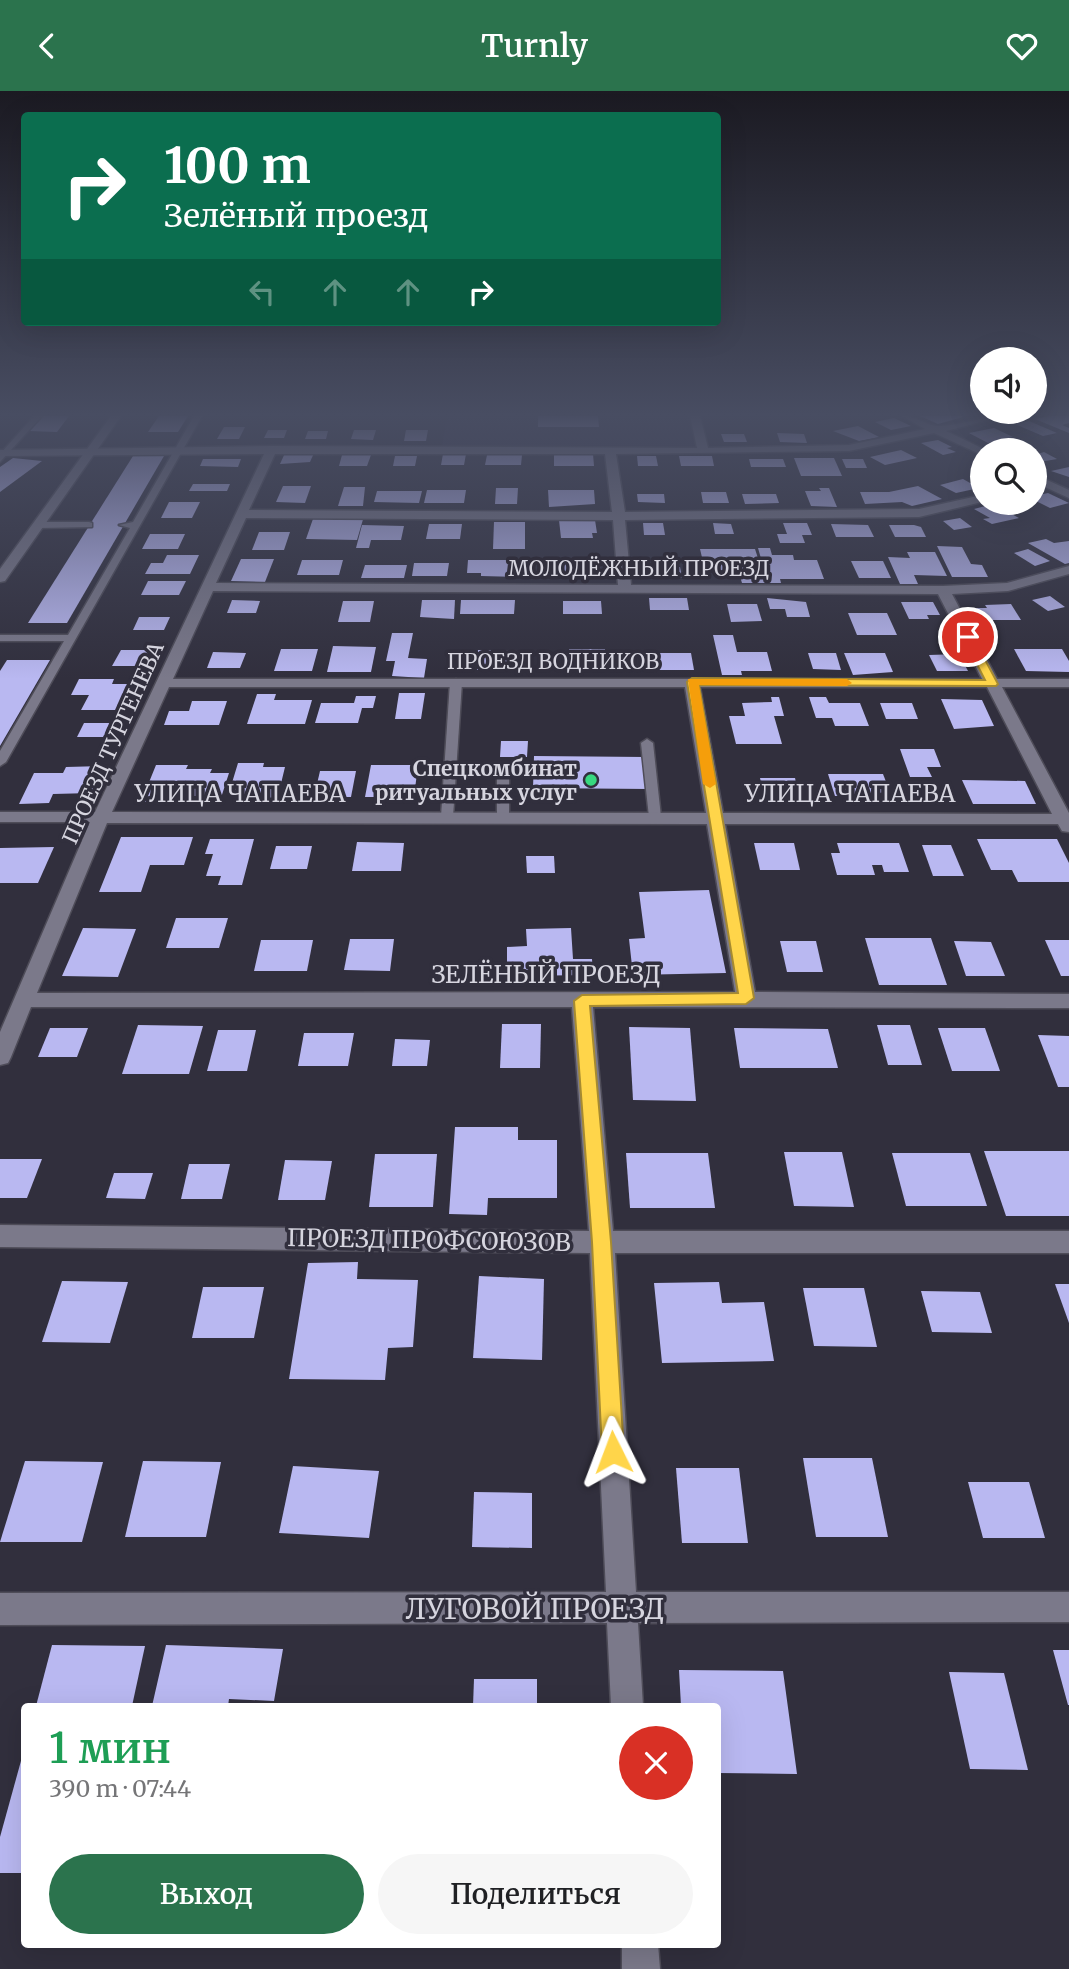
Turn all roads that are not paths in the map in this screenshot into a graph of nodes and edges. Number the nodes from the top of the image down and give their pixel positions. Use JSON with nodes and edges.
{"nodes":[{"id":1,"x":53,"y":504,"type":"edge"},
{"id":2,"x":148,"y":504,"type":"edge"},
{"id":3,"x":247,"y":504,"type":"edge"},
{"id":4,"x":617,"y":504,"type":"edge"},
{"id":5,"x":958,"y":504,"type":"edge"},
{"id":6,"x":242,"y":514,"type":"junction"},
{"id":7,"x":619,"y":516,"type":"junction"},
{"id":8,"x":38,"y":525,"type":"junction"},
{"id":9,"x":89,"y":525,"type":"dead end"},
{"id":10,"x":124,"y":525,"type":"dead end"},
{"id":11,"x":136,"y":525,"type":"junction"},
{"id":12,"x":1069,"y":570,"type":"edge"},
{"id":13,"x":0,"y":578,"type":"edge"},
{"id":14,"x":206,"y":587,"type":"junction"},
{"id":15,"x":625,"y":589,"type":"junction"},
{"id":16,"x":943,"y":590,"type":"junction"},
{"id":17,"x":0,"y":638,"type":"edge"},
{"id":18,"x":69,"y":638,"type":"junction"},
{"id":19,"x":456,"y":682,"type":"junction"},
{"id":20,"x":692,"y":682,"type":"junction"},
{"id":21,"x":163,"y":683,"type":"junction"},
{"id":22,"x":1069,"y":683,"type":"edge"},
{"id":23,"x":992,"y":684,"type":"junction"},
{"id":24,"x":647,"y":743,"type":"dead end"},
{"id":25,"x":0,"y":762,"type":"edge"},
{"id":26,"x":503,"y":768,"type":"dead end"},
{"id":27,"x":0,"y":817,"type":"edge"},
{"id":28,"x":101,"y":817,"type":"junction"},
{"id":29,"x":446,"y":817,"type":"junction"},
{"id":30,"x":503,"y":817,"type":"junction"},
{"id":31,"x":655,"y":817,"type":"junction"},
{"id":32,"x":716,"y":817,"type":"junction"},
{"id":33,"x":1067,"y":822,"type":"edge"},
{"id":34,"x":746,"y":998,"type":"junction"},
{"id":35,"x":24,"y":1000,"type":"junction"},
{"id":36,"x":582,"y":1001,"type":"junction"},
{"id":37,"x":1069,"y":1001,"type":"edge"},
{"id":38,"x":0,"y":1057,"type":"edge"},
{"id":39,"x":0,"y":1236,"type":"edge"},
{"id":40,"x":602,"y":1242,"type":"junction"},
{"id":41,"x":1069,"y":1242,"type":"edge"},
{"id":42,"x":1069,"y":1607,"type":"edge"},
{"id":43,"x":0,"y":1609,"type":"edge"},
{"id":44,"x":622,"y":1609,"type":"junction"},
{"id":45,"x":627,"y":1703,"type":"edge"},
{"id":46,"x":640,"y":1948,"type":"edge"},
{"id":47,"x":641,"y":1969,"type":"edge"}],
"edges":[{"from":1,"to":8,"type":"street"},
{"from":2,"to":11,"type":"lane"},
{"from":3,"to":6,"type":"street","name":"ПРОЕЗД ТУРГЕНЕВА"},
{"from":4,"to":7,"type":"street"},
{"from":5,"to":7,"type":"street"},
{"from":6,"to":7,"type":"street"},
{"from":6,"to":14,"type":"street","name":"ПРОЕЗД ТУРГЕНЕВА"},
{"from":7,"to":15,"type":"street"},
{"from":8,"to":9,"type":"lane"},
{"from":8,"to":13,"type":"street"},
{"from":10,"to":11,"type":"lane"},
{"from":11,"to":18,"type":"lane"},
{"from":12,"to":16,"type":"street","name":"МОЛОДЁЖНЫЙ ПРОЕЗД"},
{"from":14,"to":15,"type":"street","name":"МОЛОДЁЖНЫЙ ПРОЕЗД"},
{"from":14,"to":21,"type":"street","name":"ПРОЕЗД ТУРГЕНЕВА"},
{"from":15,"to":16,"type":"street","name":"МОЛОДЁЖНЫЙ ПРОЕЗД"},
{"from":16,"to":23,"type":"street"},
{"from":17,"to":18,"type":"lane"},
{"from":18,"to":25,"type":"lane"},
{"from":19,"to":20,"type":"street","name":"ПРОЕЗД ВОДНИКОВ"},
{"from":19,"to":21,"type":"street","name":"ПРОЕЗД ВОДНИКОВ"},
{"from":19,"to":29,"type":"lane"},
{"from":20,"to":23,"type":"street","name":"ПРОЕЗД ВОДНИКОВ"},
{"from":20,"to":32,"type":"street"},
{"from":21,"to":28,"type":"street","name":"ПРОЕЗД ТУРГЕНЕВА"},
{"from":22,"to":23,"type":"street","name":"ПРОЕЗД ВОДНИКОВ"},
{"from":23,"to":33,"type":"street"},
{"from":24,"to":31,"type":"lane"},
{"from":26,"to":30,"type":"lane"},
{"from":27,"to":28,"type":"street","name":"УЛИЦА ЧАПАЕВА"},
{"from":28,"to":29,"type":"street","name":"УЛИЦА ЧАПАЕВА"},
{"from":28,"to":35,"type":"street","name":"ПРОЕЗД ТУРГЕНЕВА"},
{"from":29,"to":30,"type":"street","name":"УЛИЦА ЧАПАЕВА"},
{"from":30,"to":31,"type":"street","name":"УЛИЦА ЧАПАЕВА"},
{"from":31,"to":32,"type":"street","name":"УЛИЦА ЧАПАЕВА"},
{"from":32,"to":33,"type":"street","name":"УЛИЦА ЧАПАЕВА"},
{"from":32,"to":34,"type":"street"},
{"from":34,"to":36,"type":"street","name":"ЗЕЛЁНЫЙ ПРОЕЗД"},
{"from":34,"to":37,"type":"street","name":"ЗЕЛЁНЫЙ ПРОЕЗД"},
{"from":35,"to":36,"type":"street","name":"ЗЕЛЁНЫЙ ПРОЕЗД"},
{"from":35,"to":38,"type":"street","name":"ПРОЕЗД ТУРГЕНЕВА"},
{"from":36,"to":40,"type":"street"},
{"from":39,"to":40,"type":"street","name":"ПРОЕЗД ПРОФСОЮЗОВ"},
{"from":40,"to":41,"type":"street","name":"ПРОЕЗД ПРОФСОЮЗОВ"},
{"from":40,"to":44,"type":"street"},
{"from":42,"to":44,"type":"street","name":"ЛУГОВОЙ ПРОЕЗД"},
{"from":43,"to":44,"type":"street","name":"ЛУГОВОЙ ПРОЕЗД"},
{"from":44,"to":45,"type":"street"},
{"from":46,"to":47,"type":"street"}]}
